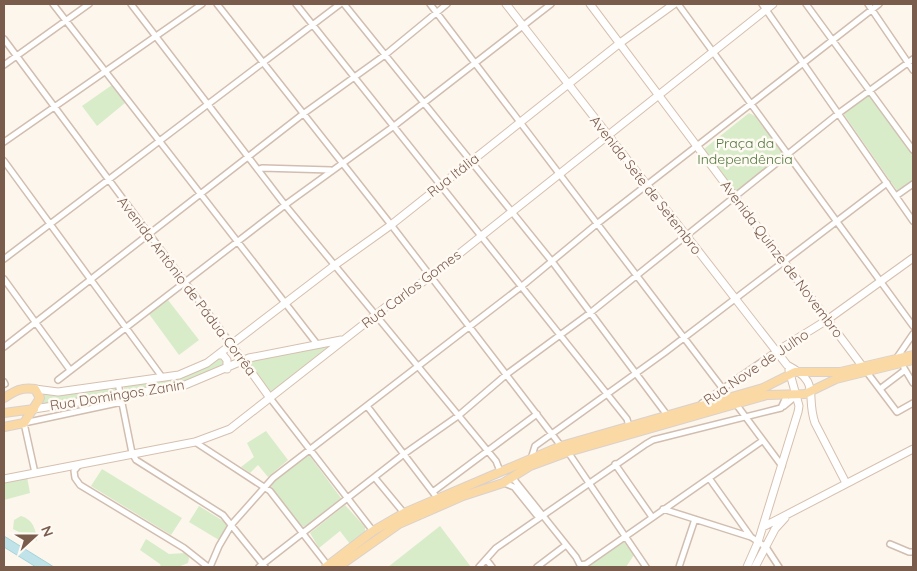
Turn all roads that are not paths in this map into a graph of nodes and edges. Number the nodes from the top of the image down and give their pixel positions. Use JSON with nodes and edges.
{"nodes":[{"id":1,"x":53,"y":4,"type":"edge"},
{"id":2,"x":89,"y":4,"type":"edge"},
{"id":3,"x":131,"y":4,"type":"edge"},
{"id":4,"x":202,"y":4,"type":"edge"},
{"id":5,"x":217,"y":4,"type":"edge"},
{"id":6,"x":296,"y":4,"type":"edge"},
{"id":7,"x":340,"y":4,"type":"edge"},
{"id":8,"x":344,"y":4,"type":"edge"},
{"id":9,"x":430,"y":4,"type":"edge"},
{"id":10,"x":447,"y":4,"type":"edge"},
{"id":11,"x":506,"y":4,"type":"edge"},
{"id":12,"x":551,"y":4,"type":"edge"},
{"id":13,"x":590,"y":4,"type":"edge"},
{"id":14,"x":674,"y":4,"type":"edge"},
{"id":15,"x":678,"y":4,"type":"edge"},
{"id":16,"x":773,"y":4,"type":"edge"},
{"id":17,"x":806,"y":4,"type":"edge"},
{"id":18,"x":868,"y":4,"type":"edge"},
{"id":19,"x":879,"y":4,"type":"edge"},
{"id":20,"x":764,"y":6,"type":"edge"},
{"id":21,"x":872,"y":10,"type":"junction"},
{"id":22,"x":436,"y":12,"type":"junction"},
{"id":23,"x":66,"y":21,"type":"junction"},
{"id":24,"x":313,"y":24,"type":"junction"},
{"id":25,"x":522,"y":26,"type":"junction"},
{"id":26,"x":155,"y":35,"type":"junction"},
{"id":27,"x":4,"y":40,"type":"edge"},
{"id":28,"x":833,"y":40,"type":"junction"},
{"id":29,"x":620,"y":43,"type":"junction"},
{"id":30,"x":712,"y":51,"type":"junction"},
{"id":31,"x":385,"y":55,"type":"junction"},
{"id":32,"x":16,"y":56,"type":"junction"},
{"id":33,"x":911,"y":61,"type":"edge"},
{"id":34,"x":475,"y":62,"type":"junction"},
{"id":35,"x":262,"y":63,"type":"junction"},
{"id":36,"x":804,"y":63,"type":"junction"},
{"id":37,"x":4,"y":65,"type":"edge"},
{"id":38,"x":105,"y":70,"type":"junction"},
{"id":39,"x":913,"y":70,"type":"edge"},
{"id":40,"x":354,"y":78,"type":"junction"},
{"id":41,"x":569,"y":84,"type":"junction"},
{"id":42,"x":869,"y":90,"type":"junction"},
{"id":43,"x":658,"y":94,"type":"junction"},
{"id":44,"x":424,"y":103,"type":"junction"},
{"id":45,"x":208,"y":104,"type":"junction"},
{"id":46,"x":750,"y":105,"type":"junction"},
{"id":47,"x":53,"y":106,"type":"junction"},
{"id":48,"x":839,"y":113,"type":"junction"},
{"id":49,"x":303,"y":114,"type":"junction"},
{"id":50,"x":521,"y":123,"type":"junction"},
{"id":51,"x":394,"y":126,"type":"junction"},
{"id":52,"x":607,"y":134,"type":"junction"},
{"id":53,"x":160,"y":140,"type":"junction"},
{"id":54,"x":4,"y":142,"type":"edge"},
{"id":55,"x":698,"y":147,"type":"junction"},
{"id":56,"x":913,"y":150,"type":"edge"},
{"id":57,"x":787,"y":154,"type":"junction"},
{"id":58,"x":249,"y":156,"type":"junction"},
{"id":59,"x":4,"y":161,"type":"edge"},
{"id":60,"x":471,"y":161,"type":"junction"},
{"id":61,"x":343,"y":165,"type":"junction"},
{"id":62,"x":259,"y":169,"type":"junction"},
{"id":63,"x":332,"y":170,"type":"junction"},
{"id":64,"x":560,"y":174,"type":"junction"},
{"id":65,"x":108,"y":179,"type":"junction"},
{"id":66,"x":887,"y":183,"type":"junction"},
{"id":67,"x":913,"y":184,"type":"edge"},
{"id":68,"x":441,"y":185,"type":"junction"},
{"id":69,"x":646,"y":186,"type":"junction"},
{"id":70,"x":200,"y":194,"type":"junction"},
{"id":71,"x":734,"y":196,"type":"junction"},
{"id":72,"x":896,"y":196,"type":"junction"},
{"id":73,"x":285,"y":205,"type":"junction"},
{"id":74,"x":511,"y":210,"type":"junction"},
{"id":75,"x":836,"y":221,"type":"junction"},
{"id":76,"x":913,"y":221,"type":"edge"},
{"id":77,"x":598,"y":223,"type":"junction"},
{"id":78,"x":50,"y":224,"type":"junction"},
{"id":79,"x":391,"y":225,"type":"junction"},
{"id":80,"x":149,"y":234,"type":"junction"},
{"id":81,"x":482,"y":235,"type":"junction"},
{"id":82,"x":685,"y":235,"type":"junction"},
{"id":83,"x":238,"y":242,"type":"junction"},
{"id":84,"x":913,"y":258,"type":"edge"},
{"id":85,"x":4,"y":260,"type":"edge"},
{"id":86,"x":784,"y":261,"type":"junction"},
{"id":87,"x":552,"y":262,"type":"junction"},
{"id":88,"x":335,"y":265,"type":"junction"},
{"id":89,"x":636,"y":274,"type":"junction"},
{"id":90,"x":430,"y":276,"type":"junction"},
{"id":91,"x":4,"y":279,"type":"edge"},
{"id":92,"x":90,"y":280,"type":"junction"},
{"id":93,"x":880,"y":282,"type":"junction"},
{"id":94,"x":185,"y":284,"type":"junction"},
{"id":95,"x":522,"y":286,"type":"junction"},
{"id":96,"x":734,"y":298,"type":"junction"},
{"id":97,"x":285,"y":303,"type":"junction"},
{"id":98,"x":590,"y":312,"type":"junction"},
{"id":99,"x":376,"y":314,"type":"junction"},
{"id":100,"x":827,"y":320,"type":"junction"},
{"id":101,"x":35,"y":322,"type":"junction"},
{"id":102,"x":468,"y":326,"type":"junction"},
{"id":103,"x":913,"y":326,"type":"edge"},
{"id":104,"x":125,"y":328,"type":"junction"},
{"id":105,"x":913,"y":334,"type":"edge"},
{"id":106,"x":560,"y":336,"type":"junction"},
{"id":107,"x":684,"y":337,"type":"junction"},
{"id":108,"x":344,"y":340,"type":"junction"},
{"id":109,"x":231,"y":344,"type":"junction"},
{"id":110,"x":317,"y":344,"type":"junction"},
{"id":111,"x":4,"y":347,"type":"edge"},
{"id":112,"x":777,"y":351,"type":"junction"},
{"id":113,"x":218,"y":355,"type":"junction"},
{"id":114,"x":913,"y":355,"type":"edge"},
{"id":115,"x":913,"y":360,"type":"edge"},
{"id":116,"x":244,"y":361,"type":"junction"},
{"id":117,"x":901,"y":364,"type":"junction"},
{"id":118,"x":418,"y":365,"type":"junction"},
{"id":119,"x":787,"y":365,"type":"junction"},
{"id":120,"x":227,"y":369,"type":"junction"},
{"id":121,"x":864,"y":369,"type":"junction"},
{"id":122,"x":70,"y":370,"type":"junction"},
{"id":123,"x":800,"y":372,"type":"junction"},
{"id":124,"x":636,"y":373,"type":"junction"},
{"id":125,"x":507,"y":374,"type":"junction"},
{"id":126,"x":790,"y":375,"type":"junction"},
{"id":127,"x":162,"y":377,"type":"junction"},
{"id":128,"x":58,"y":380,"type":"dead end"},
{"id":129,"x":118,"y":383,"type":"junction"},
{"id":130,"x":913,"y":383,"type":"edge"},
{"id":131,"x":35,"y":389,"type":"junction"},
{"id":132,"x":723,"y":389,"type":"junction"},
{"id":133,"x":880,"y":389,"type":"junction"},
{"id":134,"x":812,"y":392,"type":"junction"},
{"id":135,"x":606,"y":395,"type":"junction"},
{"id":136,"x":787,"y":395,"type":"junction"},
{"id":137,"x":796,"y":395,"type":"junction"},
{"id":138,"x":6,"y":396,"type":"edge"},
{"id":139,"x":270,"y":398,"type":"junction"},
{"id":140,"x":726,"y":398,"type":"junction"},
{"id":141,"x":121,"y":399,"type":"junction"},
{"id":142,"x":913,"y":403,"type":"edge"},
{"id":143,"x":736,"y":404,"type":"junction"},
{"id":144,"x":367,"y":406,"type":"junction"},
{"id":145,"x":698,"y":406,"type":"junction"},
{"id":146,"x":722,"y":408,"type":"junction"},
{"id":147,"x":782,"y":408,"type":"junction"},
{"id":148,"x":34,"y":409,"type":"junction"},
{"id":149,"x":17,"y":411,"type":"junction"},
{"id":150,"x":4,"y":413,"type":"edge"},
{"id":151,"x":537,"y":414,"type":"junction"},
{"id":152,"x":667,"y":414,"type":"junction"},
{"id":153,"x":458,"y":416,"type":"junction"},
{"id":154,"x":745,"y":417,"type":"junction"},
{"id":155,"x":4,"y":421,"type":"edge"},
{"id":156,"x":21,"y":424,"type":"junction"},
{"id":157,"x":629,"y":426,"type":"junction"},
{"id":158,"x":4,"y":427,"type":"edge"},
{"id":159,"x":648,"y":428,"type":"junction"},
{"id":160,"x":552,"y":433,"type":"junction"},
{"id":161,"x":653,"y":440,"type":"junction"},
{"id":162,"x":762,"y":441,"type":"junction"},
{"id":163,"x":195,"y":442,"type":"junction"},
{"id":164,"x":561,"y":446,"type":"junction"},
{"id":165,"x":913,"y":449,"type":"edge"},
{"id":166,"x":310,"y":450,"type":"junction"},
{"id":167,"x":488,"y":452,"type":"junction"},
{"id":168,"x":568,"y":452,"type":"junction"},
{"id":169,"x":132,"y":453,"type":"junction"},
{"id":170,"x":404,"y":454,"type":"junction"},
{"id":171,"x":531,"y":459,"type":"junction"},
{"id":172,"x":79,"y":464,"type":"junction"},
{"id":173,"x":615,"y":464,"type":"junction"},
{"id":174,"x":782,"y":466,"type":"junction"},
{"id":175,"x":500,"y":471,"type":"junction"},
{"id":176,"x":35,"y":473,"type":"junction"},
{"id":177,"x":512,"y":477,"type":"junction"},
{"id":178,"x":375,"y":478,"type":"junction"},
{"id":179,"x":709,"y":478,"type":"junction"},
{"id":180,"x":4,"y":479,"type":"edge"},
{"id":181,"x":590,"y":483,"type":"junction"},
{"id":182,"x":846,"y":483,"type":"junction"},
{"id":183,"x":500,"y":484,"type":"junction"},
{"id":184,"x":264,"y":486,"type":"junction"},
{"id":185,"x":434,"y":491,"type":"junction"},
{"id":186,"x":346,"y":499,"type":"junction"},
{"id":187,"x":438,"y":499,"type":"junction"},
{"id":188,"x":663,"y":509,"type":"junction"},
{"id":189,"x":404,"y":514,"type":"junction"},
{"id":190,"x":789,"y":514,"type":"junction"},
{"id":191,"x":652,"y":516,"type":"junction"},
{"id":192,"x":540,"y":517,"type":"junction"},
{"id":193,"x":695,"y":519,"type":"junction"},
{"id":194,"x":232,"y":524,"type":"junction"},
{"id":195,"x":763,"y":527,"type":"junction"},
{"id":196,"x":373,"y":531,"type":"junction"},
{"id":197,"x":302,"y":533,"type":"junction"},
{"id":198,"x":626,"y":536,"type":"junction"},
{"id":199,"x":751,"y":537,"type":"junction"},
{"id":200,"x":758,"y":542,"type":"junction"},
{"id":201,"x":890,"y":544,"type":"dead end"},
{"id":202,"x":566,"y":545,"type":"junction"},
{"id":203,"x":766,"y":548,"type":"junction"},
{"id":204,"x":913,"y":552,"type":"edge"},
{"id":205,"x":486,"y":559,"type":"junction"},
{"id":206,"x":262,"y":566,"type":"edge"},
{"id":207,"x":327,"y":566,"type":"edge"},
{"id":208,"x":579,"y":566,"type":"edge"},
{"id":209,"x":209,"y":567,"type":"edge"},
{"id":210,"x":338,"y":567,"type":"edge"},
{"id":211,"x":479,"y":567,"type":"edge"},
{"id":212,"x":492,"y":567,"type":"edge"},
{"id":213,"x":537,"y":567,"type":"edge"},
{"id":214,"x":646,"y":567,"type":"edge"},
{"id":215,"x":679,"y":567,"type":"edge"},
{"id":216,"x":747,"y":567,"type":"edge"},
{"id":217,"x":756,"y":567,"type":"edge"},
{"id":218,"x":780,"y":567,"type":"edge"}],
"edges":[{"from":1,"to":23,"type":"street"},
{"from":2,"to":23,"type":"street"},
{"from":3,"to":26,"type":"street"},
{"from":4,"to":26,"type":"street"},
{"from":5,"to":35,"type":"street"},
{"from":6,"to":24,"type":"street"},
{"from":7,"to":24,"type":"street"},
{"from":8,"to":31,"type":"street"},
{"from":9,"to":22,"type":"street"},
{"from":10,"to":22,"type":"street"},
{"from":11,"to":25,"type":"street","name":"Avenida Sete de Setembro"},
{"from":12,"to":25,"type":"street"},
{"from":13,"to":29,"type":"street","name":"Avenida Quinze de Novembro"},
{"from":14,"to":29,"type":"street","name":"Rua Itália"},
{"from":15,"to":30,"type":"street"},
{"from":16,"to":20,"type":"street","name":"Rua Carlos Gomes"},
{"from":17,"to":28,"type":"street"},
{"from":18,"to":21,"type":"street"},
{"from":19,"to":21,"type":"street"},
{"from":20,"to":30,"type":"street","name":"Rua Carlos Gomes"},
{"from":20,"to":36,"type":"street"},
{"from":21,"to":28,"type":"street"},
{"from":21,"to":33,"type":"street"},
{"from":22,"to":31,"type":"street"},
{"from":22,"to":34,"type":"street"},
{"from":23,"to":32,"type":"street"},
{"from":23,"to":38,"type":"street"},
{"from":24,"to":35,"type":"street"},
{"from":24,"to":40,"type":"street"},
{"from":25,"to":34,"type":"street"},
{"from":25,"to":41,"type":"street","name":"Avenida Sete de Setembro"},
{"from":26,"to":38,"type":"street"},
{"from":26,"to":45,"type":"street"},
{"from":27,"to":32,"type":"street","name":"Avenida Antônio de Pádua Corrêa"},
{"from":28,"to":36,"type":"street"},
{"from":28,"to":42,"type":"street"},
{"from":29,"to":41,"type":"street","name":"Rua Itália"},
{"from":29,"to":43,"type":"street","name":"Avenida Quinze de Novembro"},
{"from":30,"to":43,"type":"street","name":"Rua Carlos Gomes"},
{"from":30,"to":46,"type":"street"},
{"from":31,"to":40,"type":"street"},
{"from":31,"to":44,"type":"street"},
{"from":32,"to":37,"type":"street"},
{"from":32,"to":47,"type":"street","name":"Avenida Antônio de Pádua Corrêa"},
{"from":33,"to":39,"type":"street"},
{"from":33,"to":42,"type":"street"},
{"from":34,"to":44,"type":"street"},
{"from":34,"to":50,"type":"street"},
{"from":35,"to":45,"type":"street"},
{"from":35,"to":49,"type":"street"},
{"from":36,"to":46,"type":"street"},
{"from":36,"to":48,"type":"street"},
{"from":38,"to":47,"type":"street"},
{"from":38,"to":53,"type":"street"},
{"from":40,"to":49,"type":"street"},
{"from":40,"to":51,"type":"street"},
{"from":41,"to":50,"type":"street","name":"Rua Itália"},
{"from":41,"to":52,"type":"street","name":"Avenida Sete de Setembro"},
{"from":42,"to":48,"type":"street"},
{"from":42,"to":56,"type":"street"},
{"from":43,"to":52,"type":"street","name":"Rua Carlos Gomes"},
{"from":43,"to":55,"type":"street","name":"Avenida Quinze de Novembro"},
{"from":44,"to":51,"type":"street"},
{"from":44,"to":60,"type":"street"},
{"from":45,"to":53,"type":"street"},
{"from":45,"to":58,"type":"street"},
{"from":46,"to":55,"type":"street"},
{"from":46,"to":57,"type":"street"},
{"from":47,"to":54,"type":"street"},
{"from":47,"to":65,"type":"street","name":"Avenida Antônio de Pádua Corrêa"},
{"from":48,"to":57,"type":"street"},
{"from":48,"to":66,"type":"street"},
{"from":49,"to":58,"type":"street"},
{"from":49,"to":61,"type":"street"},
{"from":50,"to":60,"type":"street","name":"Rua Itália"},
{"from":50,"to":64,"type":"street"},
{"from":51,"to":61,"type":"street"},
{"from":51,"to":68,"type":"street"},
{"from":52,"to":64,"type":"street","name":"Rua Carlos Gomes"},
{"from":52,"to":69,"type":"street","name":"Avenida Sete de Setembro"},
{"from":53,"to":65,"type":"street"},
{"from":53,"to":70,"type":"street"},
{"from":55,"to":69,"type":"street"},
{"from":55,"to":71,"type":"street","name":"Avenida Quinze de Novembro"},
{"from":57,"to":71,"type":"street"},
{"from":57,"to":75,"type":"street"},
{"from":58,"to":62,"type":"street"},
{"from":58,"to":70,"type":"street"},
{"from":59,"to":78,"type":"street"},
{"from":60,"to":68,"type":"street","name":"Rua Itália"},
{"from":60,"to":74,"type":"street"},
{"from":61,"to":63,"type":"street"},
{"from":61,"to":79,"type":"street"},
{"from":62,"to":63,"type":"street"},
{"from":62,"to":73,"type":"street"},
{"from":63,"to":73,"type":"street"},
{"from":64,"to":74,"type":"street","name":"Rua Carlos Gomes"},
{"from":64,"to":77,"type":"street"},
{"from":65,"to":78,"type":"street"},
{"from":65,"to":80,"type":"street","name":"Avenida Antônio de Pádua Corrêa"},
{"from":66,"to":72,"type":"street"},
{"from":66,"to":75,"type":"street"},
{"from":67,"to":72,"type":"street"},
{"from":68,"to":79,"type":"street","name":"Rua Itália"},
{"from":68,"to":81,"type":"street"},
{"from":69,"to":77,"type":"street"},
{"from":69,"to":82,"type":"street","name":"Avenida Sete de Setembro"},
{"from":70,"to":80,"type":"street"},
{"from":70,"to":83,"type":"street"},
{"from":71,"to":82,"type":"street"},
{"from":71,"to":86,"type":"street","name":"Avenida Quinze de Novembro"},
{"from":72,"to":76,"type":"street"},
{"from":73,"to":83,"type":"street"},
{"from":73,"to":88,"type":"street"},
{"from":74,"to":81,"type":"street","name":"Rua Carlos Gomes"},
{"from":74,"to":87,"type":"street"},
{"from":75,"to":86,"type":"street"},
{"from":75,"to":93,"type":"street"},
{"from":77,"to":87,"type":"street"},
{"from":77,"to":89,"type":"street"},
{"from":78,"to":85,"type":"street"},
{"from":78,"to":92,"type":"street"},
{"from":79,"to":88,"type":"street","name":"Rua Itália"},
{"from":79,"to":90,"type":"street"},
{"from":80,"to":92,"type":"street"},
{"from":80,"to":94,"type":"street","name":"Avenida Antônio de Pádua Corrêa"},
{"from":81,"to":90,"type":"street","name":"Rua Carlos Gomes"},
{"from":81,"to":95,"type":"street"},
{"from":82,"to":89,"type":"street"},
{"from":82,"to":96,"type":"street","name":"Avenida Sete de Setembro"},
{"from":83,"to":94,"type":"street"},
{"from":83,"to":97,"type":"street"},
{"from":84,"to":93,"type":"street","name":"Rua Nove de Julho"},
{"from":86,"to":96,"type":"street"},
{"from":86,"to":100,"type":"street","name":"Avenida Quinze de Novembro"},
{"from":87,"to":95,"type":"street"},
{"from":87,"to":98,"type":"street"},
{"from":88,"to":97,"type":"street","name":"Rua Itália"},
{"from":88,"to":99,"type":"street"},
{"from":89,"to":98,"type":"street"},
{"from":89,"to":107,"type":"street"},
{"from":90,"to":99,"type":"street","name":"Rua Carlos Gomes"},
{"from":90,"to":102,"type":"street"},
{"from":91,"to":101,"type":"street"},
{"from":92,"to":101,"type":"street"},
{"from":92,"to":104,"type":"street"},
{"from":93,"to":100,"type":"street","name":"Rua Nove de Julho"},
{"from":93,"to":103,"type":"street"},
{"from":94,"to":104,"type":"street"},
{"from":94,"to":109,"type":"street","name":"Avenida Antônio de Pádua Corrêa"},
{"from":95,"to":102,"type":"street"},
{"from":95,"to":106,"type":"street"},
{"from":96,"to":107,"type":"street"},
{"from":96,"to":112,"type":"street","name":"Avenida Sete de Setembro"},
{"from":97,"to":109,"type":"street","name":"Rua Itália"},
{"from":97,"to":110,"type":"street"},
{"from":98,"to":106,"type":"street"},
{"from":98,"to":124,"type":"street"},
{"from":99,"to":108,"type":"street","name":"Rua Carlos Gomes"},
{"from":99,"to":118,"type":"street"},
{"from":100,"to":112,"type":"street","name":"Rua Nove de Julho"},
{"from":100,"to":121,"type":"street","name":"Avenida Quinze de Novembro"},
{"from":101,"to":111,"type":"street"},
{"from":101,"to":122,"type":"street"},
{"from":102,"to":118,"type":"street"},
{"from":102,"to":125,"type":"street"},
{"from":104,"to":122,"type":"street"},
{"from":104,"to":127,"type":"street"},
{"from":105,"to":117,"type":"street"},
{"from":106,"to":125,"type":"street"},
{"from":106,"to":135,"type":"street"},
{"from":107,"to":124,"type":"street"},
{"from":107,"to":132,"type":"street"},
{"from":108,"to":110,"type":"street","name":"Rua Domingos Zanin"},
{"from":108,"to":139,"type":"street","name":"Rua Carlos Gomes"},
{"from":109,"to":113,"type":"street","name":"Rua Domingos Zanin"},
{"from":109,"to":116,"type":"street","name":"Avenida Antônio de Pádua Corrêa"},
{"from":110,"to":116,"type":"street","name":"Rua Domingos Zanin"},
{"from":112,"to":119,"type":"street","name":"Avenida Sete de Setembro"},
{"from":112,"to":132,"type":"street","name":"Rua Nove de Julho"},
{"from":113,"to":120,"type":"street"},
{"from":113,"to":127,"type":"street","name":"Rua Domingos Zanin"},
{"from":114,"to":117,"type":"main road"},
{"from":115,"to":117,"type":"main road"},
{"from":116,"to":120,"type":"street","name":"Rua Domingos Zanin"},
{"from":116,"to":139,"type":"street","name":"Avenida Antônio de Pádua Corrêa"},
{"from":117,"to":121,"type":"main road"},
{"from":117,"to":130,"type":"street"},
{"from":117,"to":133,"type":"street"},
{"from":118,"to":144,"type":"street"},
{"from":118,"to":153,"type":"street"},
{"from":119,"to":123,"type":"street","name":"Avenida Sete de Setembro"},
{"from":119,"to":126,"type":"street","name":"Avenida Sete de Setembro"},
{"from":120,"to":141,"type":"street","name":"Rua Domingos Zanin"},
{"from":121,"to":123,"type":"main road"},
{"from":121,"to":133,"type":"street"},
{"from":121,"to":134,"type":"main road"},
{"from":122,"to":128,"type":"street"},
{"from":123,"to":126,"type":"main road"},
{"from":123,"to":134,"type":"street"},
{"from":124,"to":135,"type":"street"},
{"from":124,"to":152,"type":"street"},
{"from":125,"to":151,"type":"street"},
{"from":125,"to":153,"type":"street"},
{"from":126,"to":137,"type":"street","name":"Avenida Sete de Setembro"},
{"from":126,"to":140,"type":"main road"},
{"from":127,"to":129,"type":"street","name":"Rua Domingos Zanin"},
{"from":129,"to":131,"type":"street","name":"Rua Domingos Zanin"},
{"from":129,"to":141,"type":"street"},
{"from":131,"to":138,"type":"main road","name":"Rua Domingos Zanin"},
{"from":131,"to":148,"type":"main road"},
{"from":132,"to":140,"type":"street"},
{"from":132,"to":145,"type":"street","name":"Rua Nove de Julho"},
{"from":133,"to":142,"type":"street"},
{"from":134,"to":137,"type":"main road"},
{"from":134,"to":182,"type":"street"},
{"from":135,"to":157,"type":"street"},
{"from":135,"to":160,"type":"street"},
{"from":136,"to":137,"type":"main road"},
{"from":136,"to":143,"type":"main road"},
{"from":136,"to":147,"type":"street"},
{"from":137,"to":147,"type":"street"},
{"from":137,"to":174,"type":"street","name":"Avenida Sete de Setembro"},
{"from":138,"to":149,"type":"main road"},
{"from":139,"to":163,"type":"street","name":"Rua Carlos Gomes"},
{"from":139,"to":166,"type":"street","name":"Avenida Antônio de Pádua Corrêa"},
{"from":140,"to":145,"type":"main road"},
{"from":140,"to":146,"type":"main road"},
{"from":141,"to":148,"type":"street","name":"Rua Domingos Zanin"},
{"from":141,"to":156,"type":"street"},
{"from":141,"to":169,"type":"street"},
{"from":143,"to":146,"type":"main road"},
{"from":143,"to":154,"type":"street"},
{"from":144,"to":166,"type":"street"},
{"from":144,"to":170,"type":"street"},
{"from":145,"to":152,"type":"main road"},
{"from":146,"to":159,"type":"main road"},
{"from":147,"to":154,"type":"street"},
{"from":148,"to":149,"type":"main road","name":"Rua Domingos Zanin"},
{"from":148,"to":156,"type":"main road"},
{"from":149,"to":150,"type":"main road","name":"Rua Domingos Zanin"},
{"from":151,"to":160,"type":"street"},
{"from":151,"to":167,"type":"street"},
{"from":152,"to":157,"type":"main road"},
{"from":153,"to":167,"type":"street"},
{"from":153,"to":170,"type":"street"},
{"from":154,"to":161,"type":"street"},
{"from":154,"to":162,"type":"street"},
{"from":155,"to":156,"type":"main road"},
{"from":156,"to":158,"type":"main road"},
{"from":156,"to":176,"type":"street"},
{"from":157,"to":164,"type":"main road"},
{"from":159,"to":161,"type":"street"},
{"from":159,"to":168,"type":"main road"},
{"from":160,"to":164,"type":"street"},
{"from":160,"to":171,"type":"street"},
{"from":161,"to":173,"type":"street"},
{"from":162,"to":174,"type":"street"},
{"from":162,"to":179,"type":"street"},
{"from":163,"to":169,"type":"street","name":"Rua Carlos Gomes"},
{"from":163,"to":184,"type":"street"},
{"from":164,"to":171,"type":"main road"},
{"from":165,"to":182,"type":"street"},
{"from":166,"to":184,"type":"street"},
{"from":166,"to":186,"type":"street","name":"Avenida Antônio de Pádua Corrêa"},
{"from":167,"to":175,"type":"street"},
{"from":167,"to":185,"type":"street"},
{"from":168,"to":177,"type":"main road"},
{"from":168,"to":181,"type":"street"},
{"from":169,"to":172,"type":"street","name":"Rua Carlos Gomes"},
{"from":169,"to":194,"type":"street"},
{"from":170,"to":178,"type":"street"},
{"from":170,"to":185,"type":"street"},
{"from":171,"to":175,"type":"main road"},
{"from":172,"to":176,"type":"street","name":"Rua Carlos Gomes"},
{"from":172,"to":209,"type":"street"},
{"from":173,"to":181,"type":"street"},
{"from":173,"to":191,"type":"street"},
{"from":174,"to":195,"type":"street","name":"Avenida Sete de Setembro"},
{"from":175,"to":177,"type":"main road"},
{"from":175,"to":183,"type":"main road"},
{"from":175,"to":187,"type":"main road"},
{"from":176,"to":180,"type":"street","name":"Rua Carlos Gomes"},
{"from":177,"to":183,"type":"main road"},
{"from":177,"to":192,"type":"street"},
{"from":178,"to":186,"type":"street"},
{"from":178,"to":189,"type":"street"},
{"from":179,"to":188,"type":"street"},
{"from":179,"to":199,"type":"street"},
{"from":181,"to":192,"type":"street"},
{"from":181,"to":198,"type":"street"},
{"from":182,"to":190,"type":"street"},
{"from":183,"to":192,"type":"street"},
{"from":183,"to":210,"type":"main road"},
{"from":184,"to":194,"type":"street"},
{"from":184,"to":197,"type":"street"},
{"from":185,"to":187,"type":"street"},
{"from":186,"to":196,"type":"street","name":"Avenida Antônio de Pádua Corrêa"},
{"from":186,"to":197,"type":"street"},
{"from":187,"to":189,"type":"main road"},
{"from":188,"to":191,"type":"street"},
{"from":188,"to":193,"type":"street"},
{"from":189,"to":196,"type":"main road"},
{"from":190,"to":195,"type":"street"},
{"from":190,"to":203,"type":"street"},
{"from":191,"to":198,"type":"street"},
{"from":192,"to":202,"type":"street"},
{"from":192,"to":205,"type":"street"},
{"from":193,"to":199,"type":"street"},
{"from":193,"to":215,"type":"street"},
{"from":194,"to":206,"type":"street"},
{"from":194,"to":209,"type":"street"},
{"from":195,"to":200,"type":"street","name":"Avenida Sete de Setembro"},
{"from":196,"to":207,"type":"main road"},
{"from":197,"to":206,"type":"street"},
{"from":197,"to":207,"type":"street"},
{"from":198,"to":208,"type":"street"},
{"from":198,"to":214,"type":"street"},
{"from":199,"to":200,"type":"street"},
{"from":200,"to":203,"type":"street"},
{"from":200,"to":216,"type":"street","name":"Avenida Sete de Setembro"},
{"from":201,"to":204,"type":"street"},
{"from":202,"to":208,"type":"street"},
{"from":202,"to":213,"type":"street"},
{"from":203,"to":217,"type":"street"},
{"from":203,"to":218,"type":"street"},
{"from":205,"to":211,"type":"street"},
{"from":205,"to":212,"type":"street"}]}
